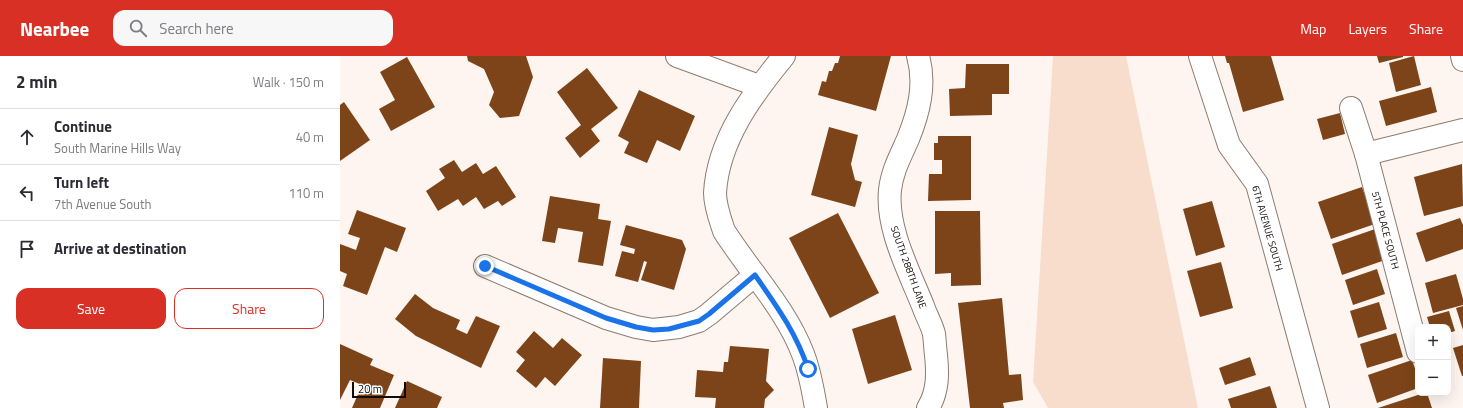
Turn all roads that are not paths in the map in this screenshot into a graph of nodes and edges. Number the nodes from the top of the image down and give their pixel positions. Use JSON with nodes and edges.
{"nodes":[{"id":1,"x":677,"y":56,"type":"edge"},
{"id":2,"x":784,"y":56,"type":"edge"},
{"id":3,"x":918,"y":56,"type":"edge"},
{"id":4,"x":1200,"y":56,"type":"edge"},
{"id":5,"x":1462,"y":56,"type":"edge"},
{"id":6,"x":1463,"y":60,"type":"edge"},
{"id":7,"x":759,"y":86,"type":"junction"},
{"id":8,"x":1351,"y":108,"type":"dead end"},
{"id":9,"x":1463,"y":130,"type":"edge"},
{"id":10,"x":1366,"y":154,"type":"junction"},
{"id":11,"x":485,"y":266,"type":"dead end"},
{"id":12,"x":755,"y":275,"type":"junction"},
{"id":13,"x":1415,"y":341,"type":"edge"},
{"id":14,"x":816,"y":408,"type":"edge"},
{"id":15,"x":928,"y":408,"type":"edge"},
{"id":16,"x":1318,"y":408,"type":"edge"}],
"edges":[{"from":1,"to":7,"type":"street"},
{"from":2,"to":7,"type":"street"},
{"from":3,"to":15,"type":"street","name":"SOUTH 288TH LANE"},
{"from":4,"to":16,"type":"street","name":"6TH AVENUE SOUTH"},
{"from":5,"to":6,"type":"street"},
{"from":7,"to":12,"type":"street"},
{"from":8,"to":10,"type":"street","name":"5TH PLACE SOUTH"},
{"from":9,"to":10,"type":"street"},
{"from":10,"to":13,"type":"street","name":"5TH PLACE SOUTH"},
{"from":11,"to":12,"type":"street"},
{"from":12,"to":14,"type":"street"}]}
